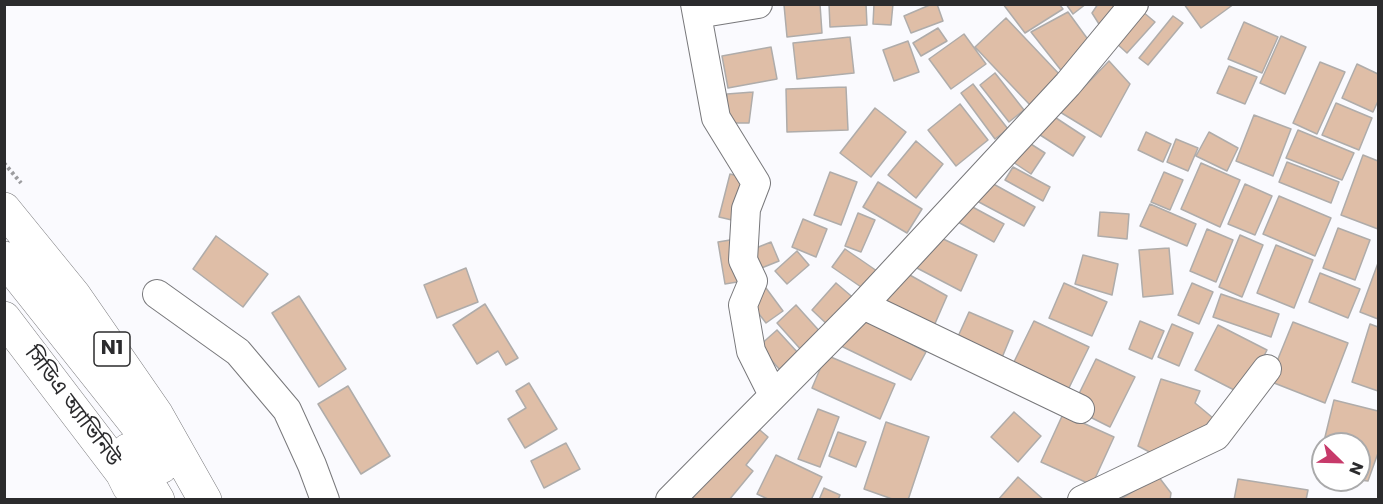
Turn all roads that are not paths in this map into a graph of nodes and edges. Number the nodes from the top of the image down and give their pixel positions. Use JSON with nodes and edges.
{"nodes":[{"id":1,"x":758,"y":4,"type":"edge"},
{"id":2,"x":1134,"y":4,"type":"edge"},
{"id":3,"x":696,"y":9,"type":"edge"},
{"id":4,"x":4,"y":209,"type":"edge"},
{"id":5,"x":4,"y":258,"type":"edge"},
{"id":6,"x":4,"y":291,"type":"edge"},
{"id":7,"x":157,"y":294,"type":"dead end"},
{"id":8,"x":863,"y":305,"type":"junction"},
{"id":9,"x":4,"y":318,"type":"edge"},
{"id":10,"x":1267,"y":369,"type":"dead end"},
{"id":11,"x":773,"y":395,"type":"junction"},
{"id":12,"x":1080,"y":409,"type":"dead end"},
{"id":13,"x":135,"y":500,"type":"edge"},
{"id":14,"x":158,"y":500,"type":"edge"},
{"id":15,"x":180,"y":500,"type":"edge"},
{"id":16,"x":205,"y":500,"type":"edge"},
{"id":17,"x":325,"y":500,"type":"edge"},
{"id":18,"x":670,"y":500,"type":"edge"},
{"id":19,"x":1082,"y":500,"type":"edge"}],
"edges":[{"from":1,"to":3,"type":"street"},
{"from":2,"to":8,"type":"street"},
{"from":3,"to":11,"type":"street"},
{"from":4,"to":16,"type":"highway","number":"N1"},
{"from":5,"to":15,"type":"highway"},
{"from":6,"to":14,"type":"highway"},
{"from":7,"to":17,"type":"street"},
{"from":8,"to":11,"type":"street"},
{"from":8,"to":12,"type":"street"},
{"from":9,"to":13,"type":"highway","name":"সিডিএ অ্যাভিনিউ"},
{"from":10,"to":19,"type":"street"},
{"from":11,"to":18,"type":"street"}]}
